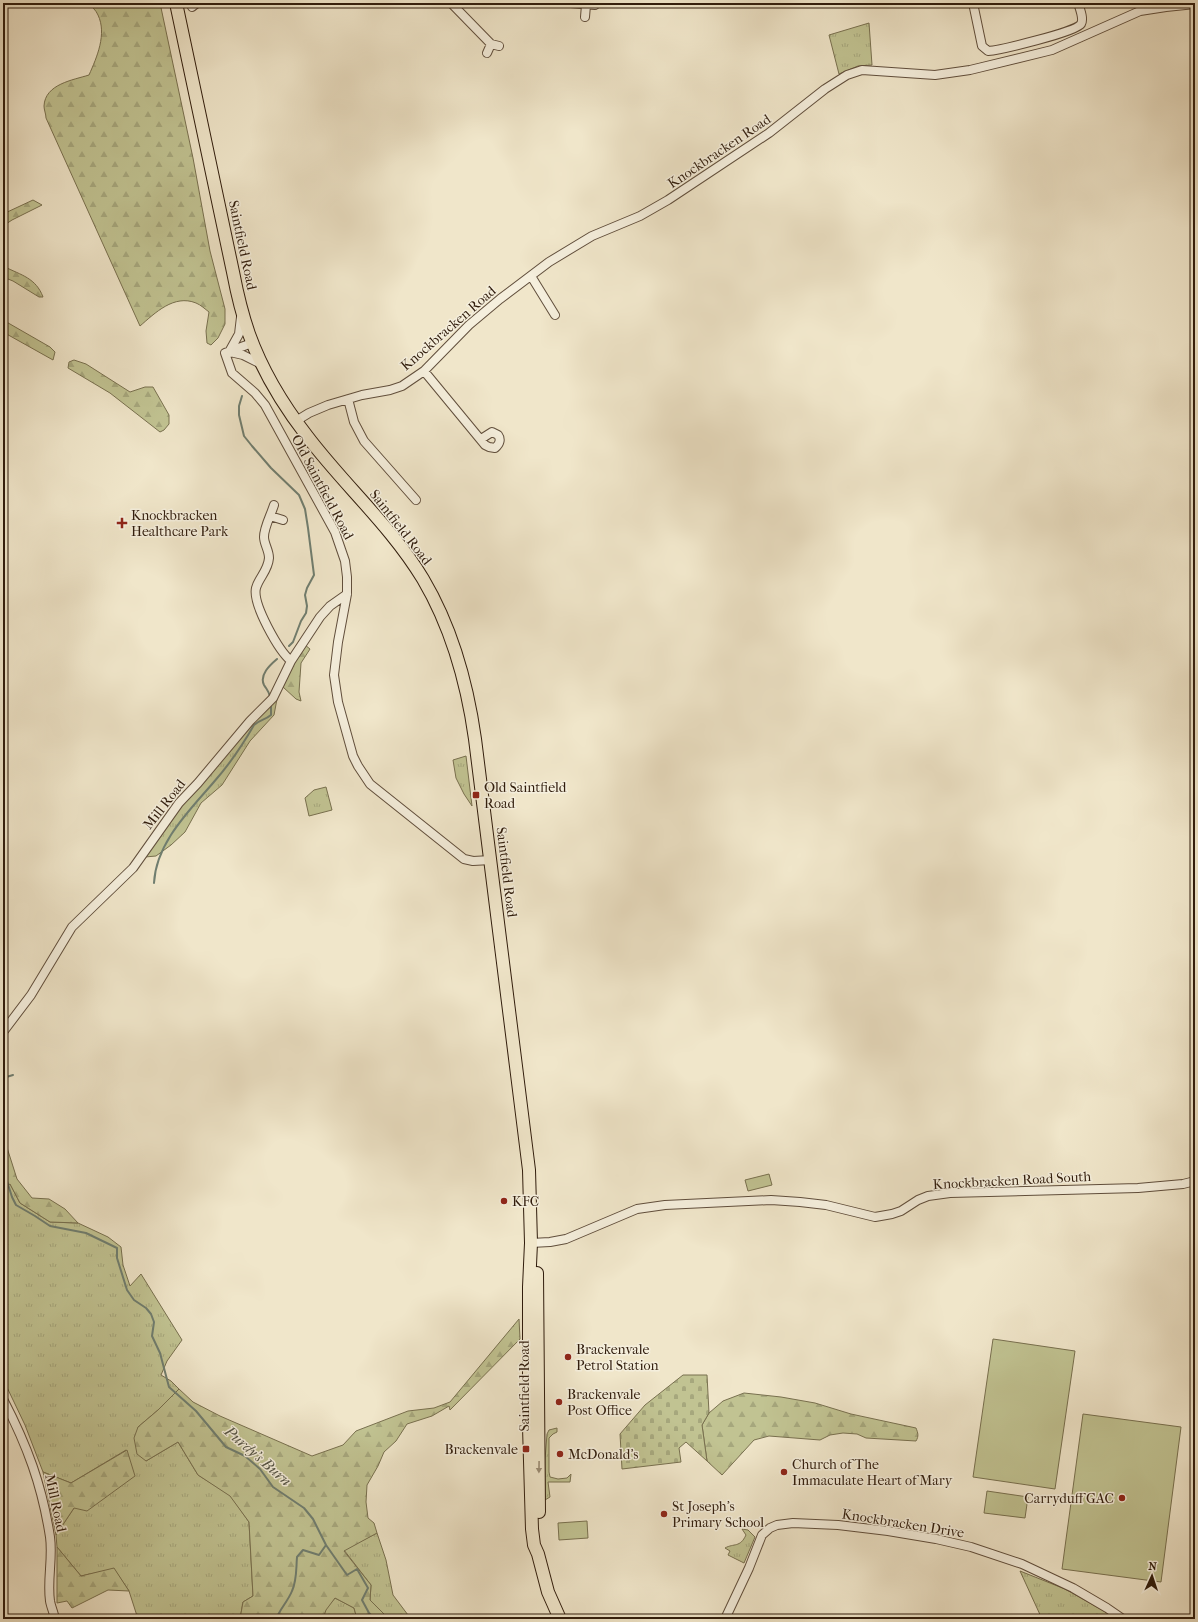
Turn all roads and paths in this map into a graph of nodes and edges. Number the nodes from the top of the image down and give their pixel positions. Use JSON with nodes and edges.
{"nodes":[{"id":1,"x":176,"y":3,"type":"edge"},
{"id":2,"x":451,"y":3,"type":"edge"},
{"id":3,"x":571,"y":3,"type":"edge"},
{"id":4,"x":973,"y":3,"type":"edge"},
{"id":5,"x":1078,"y":3,"type":"edge"},
{"id":6,"x":1195,"y":4,"type":"edge"},
{"id":7,"x":586,"y":5,"type":"junction"},
{"id":8,"x":594,"y":5,"type":"dead end"},
{"id":9,"x":585,"y":17,"type":"dead end"},
{"id":10,"x":487,"y":54,"type":"dead end"},
{"id":11,"x":531,"y":276,"type":"junction"},
{"id":12,"x":241,"y":308,"type":"junction"},
{"id":13,"x":555,"y":315,"type":"dead end"},
{"id":14,"x":252,"y":343,"type":"junction"},
{"id":15,"x":227,"y":352,"type":"junction"},
{"id":16,"x":262,"y":364,"type":"junction"},
{"id":17,"x":424,"y":371,"type":"junction"},
{"id":18,"x":348,"y":399,"type":"junction"},
{"id":19,"x":296,"y":421,"type":"junction"},
{"id":20,"x":481,"y":440,"type":"dead end"},
{"id":21,"x":416,"y":500,"type":"dead end"},
{"id":22,"x":274,"y":505,"type":"dead end"},
{"id":23,"x":270,"y":516,"type":"junction"},
{"id":24,"x":283,"y":520,"type":"dead end"},
{"id":25,"x":347,"y":594,"type":"junction"},
{"id":26,"x":291,"y":661,"type":"junction"},
{"id":27,"x":491,"y":860,"type":"junction"},
{"id":28,"x":3,"y":1032,"type":"edge"},
{"id":29,"x":1195,"y":1181,"type":"edge"},
{"id":30,"x":531,"y":1243,"type":"junction"},
{"id":31,"x":538,"y":1327,"type":"junction"},
{"id":32,"x":3,"y":1399,"type":"edge"},
{"id":33,"x":529,"y":1414,"type":"junction"},
{"id":34,"x":538,"y":1554,"type":"junction"},
{"id":35,"x":55,"y":1619,"type":"edge"},
{"id":36,"x":560,"y":1619,"type":"edge"},
{"id":37,"x":725,"y":1619,"type":"edge"},
{"id":38,"x":1123,"y":1619,"type":"edge"}],
"edges":[{"from":1,"to":12,"type":"highway","name":"Saintfield Road"},
{"from":2,"to":10,"type":"street"},
{"from":3,"to":7,"type":"street"},
{"from":4,"to":5,"type":"street"},
{"from":6,"to":11,"type":"street","name":"Knockbracken Road"},
{"from":7,"to":8,"type":"street"},
{"from":7,"to":9,"type":"street"},
{"from":11,"to":13,"type":"street"},
{"from":11,"to":17,"type":"street","name":"Knockbracken Road"},
{"from":12,"to":14,"type":"highway","name":"Saintfield Road"},
{"from":12,"to":15,"type":"street"},
{"from":14,"to":15,"type":"street"},
{"from":14,"to":16,"type":"highway","name":"Saintfield Road"},
{"from":15,"to":16,"type":"street"},
{"from":15,"to":25,"type":"street","name":"Old Saintfield Road"},
{"from":16,"to":19,"type":"highway","name":"Saintfield Road"},
{"from":17,"to":18,"type":"street","name":"Knockbracken Road"},
{"from":17,"to":20,"type":"street"},
{"from":18,"to":19,"type":"street","name":"Knockbracken Road"},
{"from":18,"to":21,"type":"street"},
{"from":19,"to":27,"type":"highway","name":"Saintfield Road"},
{"from":22,"to":23,"type":"street"},
{"from":23,"to":24,"type":"street"},
{"from":23,"to":26,"type":"street"},
{"from":25,"to":26,"type":"street","name":"Mill Road"},
{"from":25,"to":27,"type":"street","name":"Old Saintfield Road"},
{"from":26,"to":28,"type":"street","name":"Mill Road"},
{"from":27,"to":30,"type":"highway","name":"Saintfield Road"},
{"from":29,"to":30,"type":"street","name":"Knockbracken Road South"},
{"from":30,"to":31,"type":"highway","name":"Saintfield Road"},
{"from":30,"to":33,"type":"highway","name":"Saintfield Road"},
{"from":31,"to":33,"type":"highway"},
{"from":31,"to":34,"type":"highway","name":"Saintfield Road","one_way":true},
{"from":32,"to":35,"type":"street","name":"Mill Road"},
{"from":33,"to":34,"type":"highway","name":"Saintfield Road"},
{"from":34,"to":36,"type":"highway","name":"Saintfield Road"},
{"from":37,"to":38,"type":"street","name":"Knockbracken Drive"}]}
